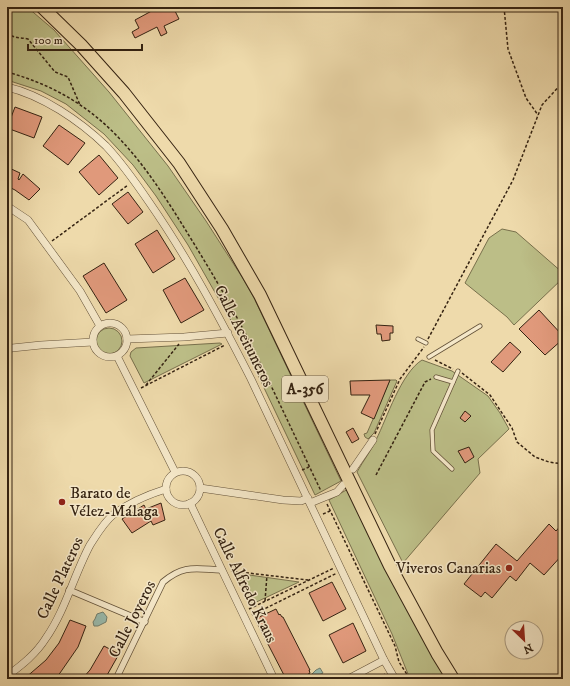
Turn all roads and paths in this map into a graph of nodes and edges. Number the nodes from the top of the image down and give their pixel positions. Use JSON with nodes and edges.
{"nodes":[{"id":1,"x":42,"y":7,"type":"edge"},
{"id":2,"x":504,"y":7,"type":"edge"},
{"id":3,"x":7,"y":33,"type":"edge"},
{"id":4,"x":563,"y":82,"type":"edge"},
{"id":5,"x":7,"y":87,"type":"edge"},
{"id":6,"x":80,"y":105,"type":"dead end"},
{"id":7,"x":538,"y":115,"type":"junction"},
{"id":8,"x":134,"y":181,"type":"junction"},
{"id":9,"x":7,"y":206,"type":"edge"},
{"id":10,"x":47,"y":245,"type":"junction"},
{"id":11,"x":100,"y":326,"type":"junction"},
{"id":12,"x":480,"y":326,"type":"dead end"},
{"id":13,"x":228,"y":333,"type":"junction"},
{"id":14,"x":184,"y":337,"type":"junction"},
{"id":15,"x":127,"y":339,"type":"junction"},
{"id":16,"x":418,"y":339,"type":"dead end"},
{"id":17,"x":92,"y":342,"type":"junction"},
{"id":18,"x":232,"y":342,"type":"junction"},
{"id":19,"x":426,"y":343,"type":"junction"},
{"id":20,"x":7,"y":350,"type":"edge"},
{"id":21,"x":421,"y":353,"type":"junction"},
{"id":22,"x":116,"y":356,"type":"junction"},
{"id":23,"x":429,"y":357,"type":"junction"},
{"id":24,"x":458,"y":371,"type":"junction"},
{"id":25,"x":436,"y":377,"type":"joint"},
{"id":26,"x":453,"y":382,"type":"junction"},
{"id":27,"x":145,"y":386,"type":"junction"},
{"id":28,"x":134,"y":391,"type":"junction"},
{"id":29,"x":372,"y":440,"type":"joint"},
{"id":30,"x":563,"y":464,"type":"edge"},
{"id":31,"x":353,"y":469,"type":"dead end"},
{"id":32,"x":452,"y":469,"type":"dead end"},
{"id":33,"x":175,"y":472,"type":"junction"},
{"id":34,"x":376,"y":475,"type":"dead end"},
{"id":35,"x":343,"y":485,"type":"dead end"},
{"id":36,"x":166,"y":488,"type":"junction"},
{"id":37,"x":200,"y":488,"type":"junction"},
{"id":38,"x":309,"y":501,"type":"junction"},
{"id":39,"x":190,"y":503,"type":"junction"},
{"id":40,"x":341,"y":568,"type":"junction"},
{"id":41,"x":222,"y":570,"type":"junction"},
{"id":42,"x":267,"y":575,"type":"junction"},
{"id":43,"x":308,"y":580,"type":"junction"},
{"id":44,"x":69,"y":590,"type":"junction"},
{"id":45,"x":265,"y":601,"type":"junction"},
{"id":46,"x":243,"y":615,"type":"junction"},
{"id":47,"x":145,"y":622,"type":"junction"},
{"id":48,"x":384,"y":660,"type":"junction"},
{"id":49,"x":7,"y":676,"type":"edge"},
{"id":50,"x":116,"y":679,"type":"edge"},
{"id":51,"x":274,"y":679,"type":"edge"},
{"id":52,"x":348,"y":679,"type":"edge"},
{"id":53,"x":395,"y":679,"type":"edge"},
{"id":54,"x":453,"y":679,"type":"edge"}],
"edges":[{"from":1,"to":54,"type":"main road","number":"A-356"},
{"from":2,"to":7,"type":"path"},
{"from":3,"to":6,"type":"path"},
{"from":4,"to":7,"type":"path"},
{"from":5,"to":8,"type":"street","name":"Calle Aceituneros"},
{"from":7,"to":19,"type":"path"},
{"from":8,"to":10,"type":"path"},
{"from":8,"to":13,"type":"street","name":"Calle Aceituneros"},
{"from":9,"to":10,"type":"street"},
{"from":10,"to":11,"type":"street"},
{"from":11,"to":15,"type":"street"},
{"from":11,"to":17,"type":"street"},
{"from":12,"to":23,"type":"lane"},
{"from":13,"to":14,"type":"street"},
{"from":13,"to":18,"type":"street","name":"Calle Aceituneros"},
{"from":14,"to":15,"type":"street"},
{"from":14,"to":27,"type":"path"},
{"from":15,"to":22,"type":"street"},
{"from":16,"to":19,"type":"lane"},
{"from":17,"to":20,"type":"street"},
{"from":17,"to":22,"type":"street"},
{"from":18,"to":27,"type":"path"},
{"from":18,"to":38,"type":"street","name":"Calle Aceituneros"},
{"from":19,"to":21,"type":"path"},
{"from":21,"to":23,"type":"path"},
{"from":21,"to":29,"type":"path"},
{"from":22,"to":28,"type":"street"},
{"from":23,"to":24,"type":"path"},
{"from":24,"to":26,"type":"lane"},
{"from":24,"to":30,"type":"path"},
{"from":25,"to":26,"type":"lane"},
{"from":25,"to":34,"type":"path"},
{"from":26,"to":32,"type":"lane"},
{"from":27,"to":28,"type":"path"},
{"from":28,"to":33,"type":"street"},
{"from":29,"to":31,"type":"street"},
{"from":33,"to":36,"type":"street"},
{"from":33,"to":37,"type":"street"},
{"from":35,"to":38,"type":"street"},
{"from":36,"to":39,"type":"street"},
{"from":36,"to":44,"type":"street","name":"Calle Plateros"},
{"from":37,"to":38,"type":"street"},
{"from":37,"to":39,"type":"street"},
{"from":38,"to":40,"type":"street","name":"Calle Aceituneros"},
{"from":39,"to":41,"type":"street","name":"Calle Alfredo Kraus"},
{"from":40,"to":43,"type":"path"},
{"from":40,"to":46,"type":"path"},
{"from":40,"to":48,"type":"street","name":"Calle Aceituneros"},
{"from":41,"to":42,"type":"path"},
{"from":41,"to":46,"type":"street","name":"Calle Alfredo Kraus"},
{"from":41,"to":47,"type":"street","name":"Calle Joyeros"},
{"from":42,"to":43,"type":"path"},
{"from":42,"to":45,"type":"path"},
{"from":43,"to":45,"type":"path"},
{"from":44,"to":47,"type":"street"},
{"from":44,"to":49,"type":"street","name":"Calle Plateros"},
{"from":45,"to":46,"type":"path"},
{"from":46,"to":51,"type":"street","name":"Calle Alfredo Kraus"},
{"from":47,"to":50,"type":"street","name":"Calle Joyeros"},
{"from":48,"to":52,"type":"street"},
{"from":48,"to":53,"type":"street","name":"Calle Aceituneros"}]}
